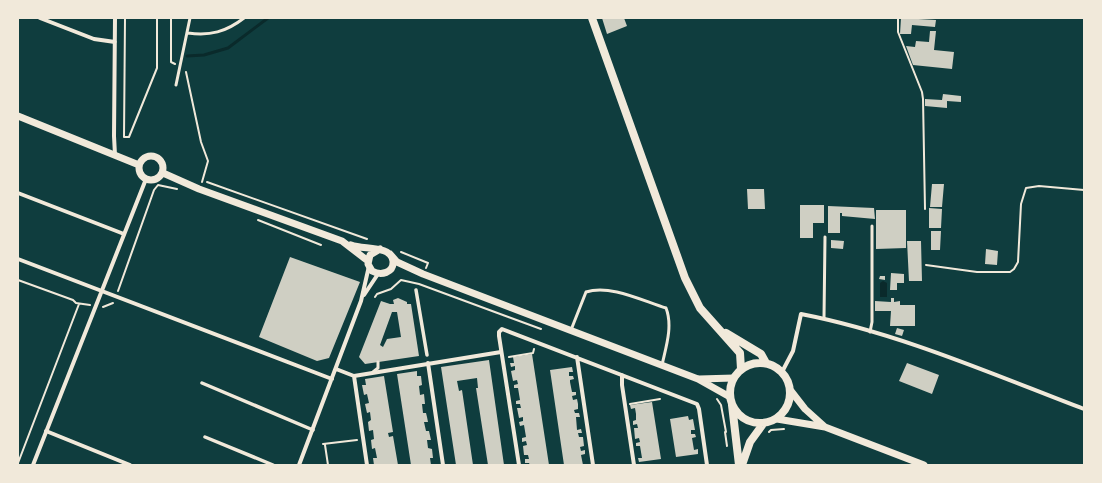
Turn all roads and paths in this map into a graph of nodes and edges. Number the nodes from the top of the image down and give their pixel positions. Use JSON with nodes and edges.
{"nodes":[{"id":1,"x":40,"y":18,"type":"edge"},
{"id":2,"x":115,"y":18,"type":"edge"},
{"id":3,"x":125,"y":18,"type":"edge"},
{"id":4,"x":157,"y":18,"type":"edge"},
{"id":5,"x":171,"y":18,"type":"edge"},
{"id":6,"x":190,"y":18,"type":"edge"},
{"id":7,"x":244,"y":18,"type":"edge"},
{"id":8,"x":592,"y":18,"type":"edge"},
{"id":9,"x":898,"y":18,"type":"edge"},
{"id":10,"x":188,"y":34,"type":"junction"},
{"id":11,"x":115,"y":42,"type":"junction"},
{"id":12,"x":180,"y":67,"type":"junction"},
{"id":13,"x":176,"y":85,"type":"dead end"},
{"id":14,"x":18,"y":116,"type":"edge"},
{"id":15,"x":116,"y":156,"type":"junction"},
{"id":16,"x":139,"y":164,"type":"junction"},
{"id":17,"x":163,"y":173,"type":"junction"},
{"id":18,"x":146,"y":179,"type":"junction"},
{"id":19,"x":199,"y":189,"type":"junction"},
{"id":20,"x":154,"y":190,"type":"dead end"},
{"id":21,"x":1084,"y":190,"type":"edge"},
{"id":22,"x":18,"y":193,"type":"edge"},
{"id":23,"x":925,"y":209,"type":"dead end"},
{"id":24,"x":872,"y":226,"type":"dead end"},
{"id":25,"x":124,"y":234,"type":"junction"},
{"id":26,"x":825,"y":237,"type":"dead end"},
{"id":27,"x":342,"y":241,"type":"junction"},
{"id":28,"x":380,"y":249,"type":"junction"},
{"id":29,"x":390,"y":254,"type":"junction"},
{"id":30,"x":18,"y":259,"type":"edge"},
{"id":31,"x":369,"y":264,"type":"junction"},
{"id":32,"x":926,"y":265,"type":"dead end"},
{"id":33,"x":391,"y":268,"type":"junction"},
{"id":34,"x":412,"y":268,"type":"junction"},
{"id":35,"x":378,"y":274,"type":"junction"},
{"id":36,"x":18,"y":280,"type":"edge"},
{"id":37,"x":416,"y":290,"type":"dead end"},
{"id":38,"x":102,"y":291,"type":"junction"},
{"id":39,"x":116,"y":297,"type":"junction"},
{"id":40,"x":375,"y":298,"type":"dead end"},
{"id":41,"x":361,"y":301,"type":"junction"},
{"id":42,"x":113,"y":304,"type":"dead end"},
{"id":43,"x":824,"y":318,"type":"junction"},
{"id":44,"x":720,"y":329,"type":"junction"},
{"id":45,"x":571,"y":330,"type":"junction"},
{"id":46,"x":545,"y":331,"type":"dead end"},
{"id":47,"x":870,"y":332,"type":"junction"},
{"id":48,"x":534,"y":349,"type":"dead end"},
{"id":49,"x":501,"y":352,"type":"junction"},
{"id":50,"x":427,"y":355,"type":"dead end"},
{"id":51,"x":509,"y":357,"type":"dead end"},
{"id":52,"x":577,"y":357,"type":"junction"},
{"id":53,"x":378,"y":362,"type":"dead end"},
{"id":54,"x":428,"y":363,"type":"junction"},
{"id":55,"x":766,"y":363,"type":"junction"},
{"id":56,"x":662,"y":365,"type":"junction"},
{"id":57,"x":336,"y":369,"type":"junction"},
{"id":58,"x":741,"y":369,"type":"junction"},
{"id":59,"x":371,"y":372,"type":"junction"},
{"id":60,"x":782,"y":372,"type":"junction"},
{"id":61,"x":354,"y":376,"type":"junction"},
{"id":62,"x":622,"y":376,"type":"junction"},
{"id":63,"x":734,"y":378,"type":"junction"},
{"id":64,"x":332,"y":379,"type":"junction"},
{"id":65,"x":698,"y":379,"type":"junction"},
{"id":66,"x":202,"y":383,"type":"dead end"},
{"id":67,"x":791,"y":391,"type":"junction"},
{"id":68,"x":715,"y":396,"type":"dead end"},
{"id":69,"x":660,"y":399,"type":"dead end"},
{"id":70,"x":731,"y":401,"type":"junction"},
{"id":71,"x":629,"y":404,"type":"dead end"},
{"id":72,"x":1084,"y":409,"type":"edge"},
{"id":73,"x":777,"y":419,"type":"junction"},
{"id":74,"x":763,"y":424,"type":"junction"},
{"id":75,"x":825,"y":427,"type":"junction"},
{"id":76,"x":785,"y":429,"type":"dead end"},
{"id":77,"x":313,"y":430,"type":"junction"},
{"id":78,"x":46,"y":432,"type":"junction"},
{"id":79,"x":766,"y":435,"type":"dead end"},
{"id":80,"x":735,"y":436,"type":"junction"},
{"id":81,"x":205,"y":437,"type":"dead end"},
{"id":82,"x":357,"y":440,"type":"dead end"},
{"id":83,"x":18,"y":463,"type":"edge"},
{"id":84,"x":33,"y":465,"type":"edge"},
{"id":85,"x":130,"y":465,"type":"edge"},
{"id":86,"x":273,"y":465,"type":"edge"},
{"id":87,"x":299,"y":465,"type":"edge"},
{"id":88,"x":328,"y":465,"type":"edge"},
{"id":89,"x":367,"y":465,"type":"edge"},
{"id":90,"x":444,"y":465,"type":"edge"},
{"id":91,"x":519,"y":465,"type":"edge"},
{"id":92,"x":593,"y":465,"type":"edge"},
{"id":93,"x":634,"y":465,"type":"edge"},
{"id":94,"x":705,"y":465,"type":"edge"},
{"id":95,"x":741,"y":465,"type":"edge"},
{"id":96,"x":924,"y":465,"type":"edge"}],
"edges":[{"from":1,"to":11,"type":"street"},
{"from":2,"to":11,"type":"street"},
{"from":3,"to":4,"type":"path"},
{"from":5,"to":12,"type":"path"},
{"from":6,"to":10,"type":"lane"},
{"from":7,"to":10,"type":"lane"},
{"from":8,"to":44,"type":"main road"},
{"from":9,"to":23,"type":"path"},
{"from":10,"to":12,"type":"lane"},
{"from":11,"to":15,"type":"street"},
{"from":12,"to":13,"type":"lane"},
{"from":12,"to":19,"type":"path"},
{"from":14,"to":15,"type":"street"},
{"from":15,"to":16,"type":"street"},
{"from":16,"to":17,"type":"street"},
{"from":16,"to":18,"type":"street"},
{"from":17,"to":18,"type":"street"},
{"from":17,"to":19,"type":"street"},
{"from":18,"to":25,"type":"street"},
{"from":19,"to":27,"type":"street"},
{"from":20,"to":39,"type":"path"},
{"from":21,"to":32,"type":"path"},
{"from":22,"to":25,"type":"street"},
{"from":24,"to":47,"type":"lane"},
{"from":25,"to":38,"type":"street"},
{"from":26,"to":43,"type":"lane"},
{"from":27,"to":28,"type":"street"},
{"from":27,"to":31,"type":"street"},
{"from":28,"to":29,"type":"street"},
{"from":28,"to":31,"type":"street"},
{"from":29,"to":33,"type":"street"},
{"from":29,"to":34,"type":"street"},
{"from":30,"to":38,"type":"street"},
{"from":31,"to":35,"type":"street"},
{"from":31,"to":41,"type":"street"},
{"from":33,"to":34,"type":"street"},
{"from":33,"to":35,"type":"street"},
{"from":34,"to":45,"type":"street"},
{"from":35,"to":41,"type":"street"},
{"from":36,"to":83,"type":"path"},
{"from":37,"to":50,"type":"street"},
{"from":38,"to":39,"type":"street"},
{"from":38,"to":78,"type":"street"},
{"from":39,"to":42,"type":"path"},
{"from":39,"to":64,"type":"street"},
{"from":40,"to":46,"type":"path"},
{"from":41,"to":57,"type":"street"},
{"from":43,"to":47,"type":"street"},
{"from":43,"to":60,"type":"street"},
{"from":44,"to":55,"type":"main road"},
{"from":44,"to":58,"type":"main road"},
{"from":45,"to":56,"type":"street"},
{"from":45,"to":56,"type":"lane"},
{"from":47,"to":72,"type":"street"},
{"from":48,"to":51,"type":"path"},
{"from":49,"to":52,"type":"street"},
{"from":49,"to":54,"type":"street"},
{"from":49,"to":91,"type":"street"},
{"from":52,"to":62,"type":"street"},
{"from":52,"to":92,"type":"street"},
{"from":53,"to":59,"type":"lane"},
{"from":54,"to":59,"type":"street"},
{"from":54,"to":90,"type":"street"},
{"from":55,"to":58,"type":"main road"},
{"from":55,"to":60,"type":"main road"},
{"from":56,"to":65,"type":"street"},
{"from":57,"to":61,"type":"street"},
{"from":57,"to":64,"type":"street"},
{"from":58,"to":63,"type":"main road"},
{"from":59,"to":61,"type":"street"},
{"from":60,"to":67,"type":"main road"},
{"from":61,"to":89,"type":"street"},
{"from":62,"to":93,"type":"street"},
{"from":62,"to":94,"type":"street"},
{"from":63,"to":65,"type":"street"},
{"from":63,"to":70,"type":"main road"},
{"from":64,"to":77,"type":"street"},
{"from":65,"to":70,"type":"street"},
{"from":66,"to":77,"type":"street"},
{"from":67,"to":73,"type":"main road"},
{"from":67,"to":75,"type":"street"},
{"from":68,"to":80,"type":"path"},
{"from":69,"to":71,"type":"path"},
{"from":70,"to":74,"type":"main road"},
{"from":70,"to":80,"type":"main road"},
{"from":73,"to":74,"type":"main road"},
{"from":73,"to":75,"type":"street"},
{"from":74,"to":95,"type":"main road"},
{"from":75,"to":96,"type":"street"},
{"from":76,"to":79,"type":"path"},
{"from":77,"to":87,"type":"street"},
{"from":78,"to":84,"type":"street"},
{"from":78,"to":85,"type":"street"},
{"from":80,"to":95,"type":"main road"},
{"from":81,"to":86,"type":"street"},
{"from":82,"to":88,"type":"path"}]}
